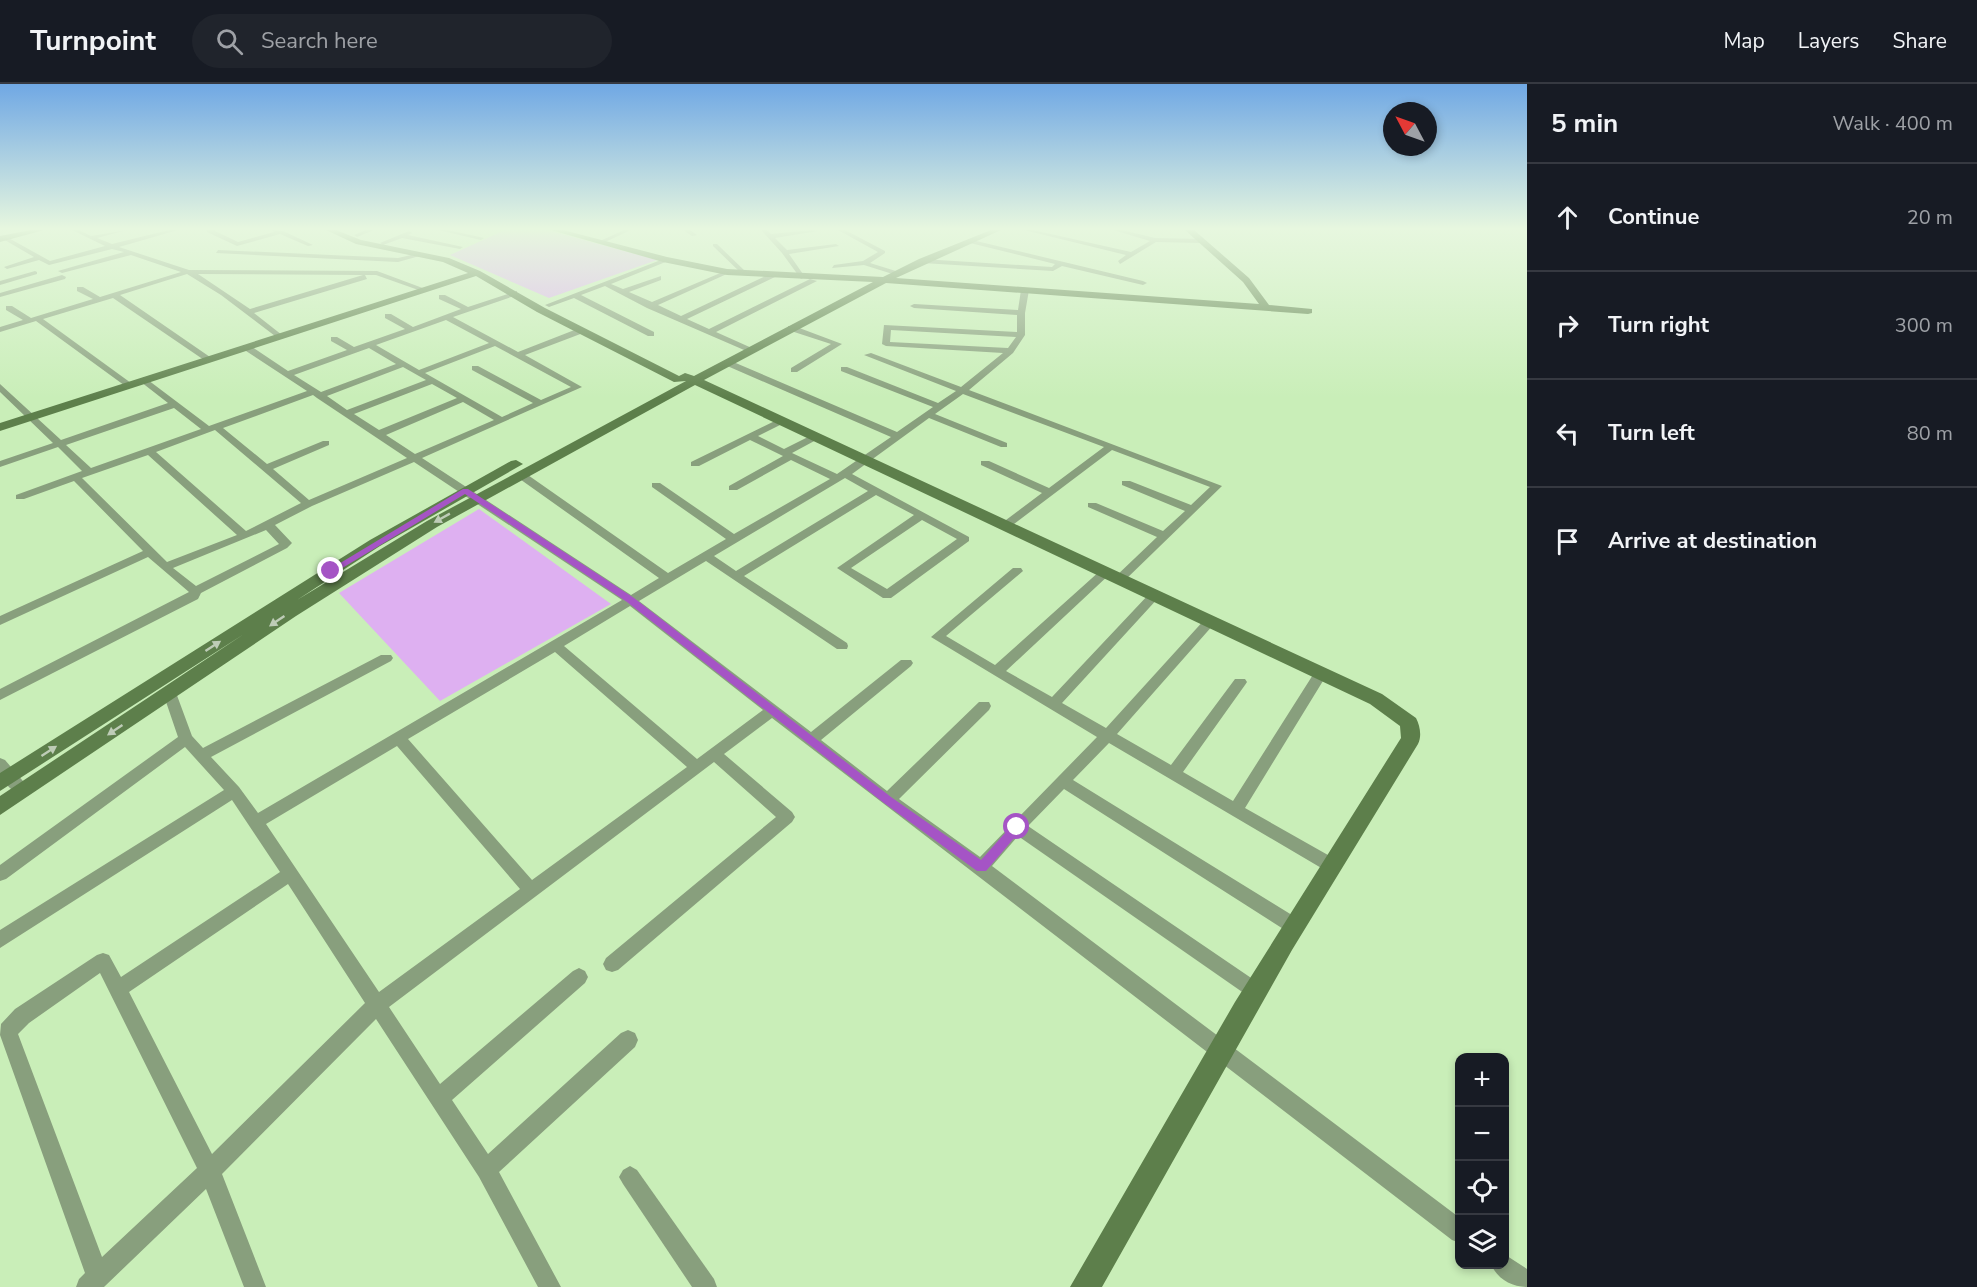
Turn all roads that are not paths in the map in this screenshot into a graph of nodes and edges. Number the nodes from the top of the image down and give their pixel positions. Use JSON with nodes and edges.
{"nodes":[{"id":1,"x":26,"y":286,"type":"edge"},
{"id":2,"x":143,"y":286,"type":"edge"},
{"id":3,"x":210,"y":286,"type":"edge"},
{"id":4,"x":334,"y":286,"type":"edge"},
{"id":5,"x":413,"y":286,"type":"edge"},
{"id":6,"x":436,"y":286,"type":"edge"},
{"id":7,"x":501,"y":286,"type":"edge"},
{"id":8,"x":509,"y":286,"type":"edge"},
{"id":9,"x":596,"y":286,"type":"edge"},
{"id":10,"x":610,"y":286,"type":"edge"},
{"id":11,"x":637,"y":286,"type":"edge"},
{"id":12,"x":695,"y":286,"type":"edge"},
{"id":13,"x":750,"y":286,"type":"edge"},
{"id":14,"x":803,"y":286,"type":"edge"},
{"id":15,"x":832,"y":286,"type":"edge"},
{"id":16,"x":860,"y":286,"type":"edge"},
{"id":17,"x":865,"y":286,"type":"edge"},
{"id":18,"x":990,"y":286,"type":"edge"},
{"id":19,"x":1246,"y":286,"type":"edge"},
{"id":20,"x":1250,"y":286,"type":"edge"},
{"id":21,"x":80,"y":289,"type":"dead end"},
{"id":22,"x":424,"y":290,"type":"junction"},
{"id":23,"x":1025,"y":290,"type":"junction"},
{"id":24,"x":622,"y":292,"type":"junction"},
{"id":25,"x":853,"y":292,"type":"junction"},
{"id":26,"x":1256,"y":292,"type":"junction"},
{"id":27,"x":514,"y":293,"type":"junction"},
{"id":28,"x":0,"y":295,"type":"edge"},
{"id":29,"x":114,"y":295,"type":"junction"},
{"id":30,"x":574,"y":295,"type":"junction"},
{"id":31,"x":442,"y":297,"type":"dead end"},
{"id":32,"x":99,"y":299,"type":"junction"},
{"id":33,"x":549,"y":305,"type":"junction"},
{"id":34,"x":650,"y":306,"type":"junction"},
{"id":35,"x":914,"y":306,"type":"dead end"},
{"id":36,"x":1265,"y":306,"type":"junction"},
{"id":37,"x":9,"y":308,"type":"dead end"},
{"id":38,"x":469,"y":310,"type":"junction"},
{"id":39,"x":1308,"y":311,"type":"dead end"},
{"id":40,"x":249,"y":312,"type":"junction"},
{"id":41,"x":1021,"y":313,"type":"junction"},
{"id":42,"x":388,"y":316,"type":"dead end"},
{"id":43,"x":448,"y":318,"type":"junction"},
{"id":44,"x":680,"y":319,"type":"junction"},
{"id":45,"x":34,"y":320,"type":"junction"},
{"id":46,"x":791,"y":328,"type":"junction"},
{"id":47,"x":0,"y":330,"type":"edge"},
{"id":48,"x":413,"y":330,"type":"junction"},
{"id":49,"x":580,"y":331,"type":"junction"},
{"id":50,"x":709,"y":332,"type":"junction"},
{"id":51,"x":651,"y":334,"type":"dead end"},
{"id":52,"x":1021,"y":335,"type":"junction"},
{"id":53,"x":279,"y":337,"type":"junction"},
{"id":54,"x":334,"y":339,"type":"dead end"},
{"id":55,"x":497,"y":344,"type":"junction"},
{"id":56,"x":370,"y":345,"type":"junction"},
{"id":57,"x":246,"y":347,"type":"junction"},
{"id":58,"x":745,"y":349,"type":"junction"},
{"id":59,"x":355,"y":351,"type":"junction"},
{"id":60,"x":1010,"y":351,"type":"junction"},
{"id":61,"x":518,"y":355,"type":"junction"},
{"id":62,"x":868,"y":355,"type":"dead end"},
{"id":63,"x":207,"y":359,"type":"junction"},
{"id":64,"x":728,"y":363,"type":"junction"},
{"id":65,"x":404,"y":364,"type":"junction"},
{"id":66,"x":475,"y":368,"type":"dead end"},
{"id":67,"x":844,"y":369,"type":"dead end"},
{"id":68,"x":794,"y":370,"type":"dead end"},
{"id":69,"x":418,"y":373,"type":"junction"},
{"id":70,"x":287,"y":374,"type":"junction"},
{"id":71,"x":686,"y":378,"type":"junction"},
{"id":72,"x":144,"y":380,"type":"junction"},
{"id":73,"x":432,"y":381,"type":"junction"},
{"id":74,"x":128,"y":385,"type":"junction"},
{"id":75,"x":0,"y":387,"type":"edge"},
{"id":76,"x":963,"y":389,"type":"junction"},
{"id":77,"x":317,"y":394,"type":"junction"},
{"id":78,"x":463,"y":399,"type":"junction"},
{"id":79,"x":540,"y":403,"type":"junction"},
{"id":80,"x":175,"y":404,"type":"junction"},
{"id":81,"x":938,"y":406,"type":"junction"},
{"id":82,"x":347,"y":413,"type":"junction"},
{"id":83,"x":927,"y":414,"type":"junction"},
{"id":84,"x":32,"y":417,"type":"junction"},
{"id":85,"x":501,"y":420,"type":"junction"},
{"id":86,"x":781,"y":421,"type":"junction"},
{"id":87,"x":0,"y":427,"type":"edge"},
{"id":88,"x":213,"y":428,"type":"junction"},
{"id":89,"x":379,"y":434,"type":"junction"},
{"id":90,"x":898,"y":436,"type":"junction"},
{"id":91,"x":751,"y":437,"type":"junction"},
{"id":92,"x":815,"y":437,"type":"junction"},
{"id":93,"x":59,"y":444,"type":"junction"},
{"id":94,"x":326,"y":444,"type":"dead end"},
{"id":95,"x":1004,"y":445,"type":"dead end"},
{"id":96,"x":1111,"y":446,"type":"junction"},
{"id":97,"x":148,"y":450,"type":"junction"},
{"id":98,"x":787,"y":455,"type":"junction"},
{"id":99,"x":416,"y":458,"type":"junction"},
{"id":100,"x":866,"y":459,"type":"junction"},
{"id":101,"x":985,"y":463,"type":"dead end"},
{"id":102,"x":0,"y":464,"type":"edge"},
{"id":103,"x":695,"y":464,"type":"dead end"},
{"id":104,"x":266,"y":468,"type":"junction"},
{"id":105,"x":89,"y":472,"type":"junction"},
{"id":106,"x":521,"y":475,"type":"junction"},
{"id":107,"x":841,"y":476,"type":"junction"},
{"id":108,"x":75,"y":477,"type":"junction"},
{"id":109,"x":1126,"y":483,"type":"dead end"},
{"id":110,"x":656,"y":485,"type":"dead end"},
{"id":111,"x":733,"y":488,"type":"dead end"},
{"id":112,"x":874,"y":492,"type":"junction"},
{"id":113,"x":1051,"y":493,"type":"junction"},
{"id":114,"x":472,"y":494,"type":"junction"},
{"id":115,"x":20,"y":497,"type":"dead end"},
{"id":116,"x":308,"y":504,"type":"junction"},
{"id":117,"x":1092,"y":505,"type":"dead end"},
{"id":118,"x":1193,"y":510,"type":"junction"},
{"id":119,"x":920,"y":516,"type":"junction"},
{"id":120,"x":268,"y":525,"type":"junction"},
{"id":121,"x":1006,"y":525,"type":"junction"},
{"id":122,"x":245,"y":536,"type":"junction"},
{"id":123,"x":1164,"y":537,"type":"junction"},
{"id":124,"x":735,"y":540,"type":"junction"},
{"id":125,"x":150,"y":552,"type":"junction"},
{"id":126,"x":706,"y":556,"type":"junction"},
{"id":127,"x":165,"y":567,"type":"junction"},
{"id":128,"x":1017,"y":571,"type":"dead end"},
{"id":129,"x":736,"y":576,"type":"junction"},
{"id":130,"x":1112,"y":576,"type":"junction"},
{"id":131,"x":668,"y":579,"type":"junction"},
{"id":132,"x":195,"y":591,"type":"junction"},
{"id":133,"x":1154,"y":596,"type":"junction"},
{"id":134,"x":630,"y":600,"type":"junction"},
{"id":135,"x":0,"y":621,"type":"edge"},
{"id":136,"x":1210,"y":621,"type":"junction"},
{"id":137,"x":555,"y":645,"type":"junction"},
{"id":138,"x":842,"y":646,"type":"dead end"},
{"id":139,"x":386,"y":658,"type":"dead end"},
{"id":140,"x":906,"y":663,"type":"dead end"},
{"id":141,"x":997,"y":671,"type":"junction"},
{"id":142,"x":1321,"y":674,"type":"junction"},
{"id":143,"x":1240,"y":682,"type":"dead end"},
{"id":144,"x":170,"y":693,"type":"junction"},
{"id":145,"x":0,"y":695,"type":"edge"},
{"id":146,"x":1053,"y":703,"type":"junction"},
{"id":147,"x":984,"y":706,"type":"dead end"},
{"id":148,"x":772,"y":711,"type":"junction"},
{"id":149,"x":1107,"y":736,"type":"junction"},
{"id":150,"x":400,"y":739,"type":"junction"},
{"id":151,"x":186,"y":740,"type":"junction"},
{"id":152,"x":811,"y":740,"type":"junction"},
{"id":153,"x":714,"y":754,"type":"junction"},
{"id":154,"x":202,"y":755,"type":"junction"},
{"id":155,"x":0,"y":764,"type":"edge"},
{"id":156,"x":697,"y":767,"type":"junction"},
{"id":157,"x":1172,"y":775,"type":"junction"},
{"id":158,"x":6,"y":780,"type":"edge"},
{"id":159,"x":1063,"y":781,"type":"junction"},
{"id":160,"x":234,"y":791,"type":"junction"},
{"id":161,"x":23,"y":792,"type":"junction"},
{"id":162,"x":888,"y":800,"type":"junction"},
{"id":163,"x":0,"y":807,"type":"edge"},
{"id":164,"x":1235,"y":810,"type":"junction"},
{"id":165,"x":256,"y":822,"type":"junction"},
{"id":166,"x":1017,"y":827,"type":"junction"},
{"id":167,"x":1329,"y":864,"type":"junction"},
{"id":168,"x":981,"y":867,"type":"junction"},
{"id":169,"x":0,"y":874,"type":"edge"},
{"id":170,"x":290,"y":874,"type":"junction"},
{"id":171,"x":530,"y":889,"type":"junction"},
{"id":172,"x":1294,"y":926,"type":"junction"},
{"id":173,"x":0,"y":940,"type":"edge"},
{"id":174,"x":612,"y":964,"type":"dead end"},
{"id":175,"x":579,"y":977,"type":"dead end"},
{"id":176,"x":118,"y":989,"type":"junction"},
{"id":177,"x":1254,"y":990,"type":"junction"},
{"id":178,"x":377,"y":1005,"type":"junction"},
{"id":179,"x":628,"y":1040,"type":"dead end"},
{"id":180,"x":1219,"y":1050,"type":"junction"},
{"id":181,"x":439,"y":1098,"type":"junction"},
{"id":182,"x":486,"y":1170,"type":"junction"},
{"id":183,"x":210,"y":1171,"type":"junction"},
{"id":184,"x":630,"y":1177,"type":"dead end"},
{"id":185,"x":1455,"y":1228,"type":"edge"},
{"id":186,"x":1509,"y":1269,"type":"edge"},
{"id":187,"x":92,"y":1282,"type":"edge"},
{"id":188,"x":1527,"y":1283,"type":"edge"},
{"id":189,"x":255,"y":1287,"type":"edge"},
{"id":190,"x":550,"y":1287,"type":"edge"},
{"id":191,"x":706,"y":1287,"type":"edge"},
{"id":192,"x":1085,"y":1287,"type":"edge"}],
"edges":[{"from":1,"to":28,"type":"street"},
{"from":2,"to":29,"type":"street"},
{"from":3,"to":40,"type":"street"},
{"from":4,"to":40,"type":"street"},
{"from":5,"to":22,"type":"street"},
{"from":6,"to":22,"type":"street"},
{"from":7,"to":27,"type":"street"},
{"from":8,"to":33,"type":"street"},
{"from":9,"to":30,"type":"street"},
{"from":10,"to":24,"type":"street"},
{"from":11,"to":24,"type":"street"},
{"from":12,"to":34,"type":"street"},
{"from":13,"to":44,"type":"street"},
{"from":14,"to":50,"type":"street"},
{"from":15,"to":25,"type":"street"},
{"from":16,"to":25,"type":"street"},
{"from":17,"to":25,"type":"street"},
{"from":18,"to":23,"type":"street"},
{"from":19,"to":26,"type":"street"},
{"from":20,"to":26,"type":"street"},
{"from":21,"to":32,"type":"street"},
{"from":22,"to":53,"type":"street"},
{"from":23,"to":36,"type":"street"},
{"from":23,"to":41,"type":"street"},
{"from":24,"to":34,"type":"street"},
{"from":25,"to":46,"type":"street"},
{"from":25,"to":58,"type":"street"},
{"from":26,"to":36,"type":"street"},
{"from":27,"to":38,"type":"street"},
{"from":27,"to":49,"type":"street"},
{"from":29,"to":32,"type":"street"},
{"from":29,"to":63,"type":"street"},
{"from":30,"to":33,"type":"street"},
{"from":30,"to":51,"type":"street"},
{"from":31,"to":38,"type":"street"},
{"from":32,"to":45,"type":"street"},
{"from":33,"to":71,"type":"street"},
{"from":34,"to":44,"type":"street"},
{"from":35,"to":41,"type":"street"},
{"from":36,"to":39,"type":"street"},
{"from":37,"to":45,"type":"street"},
{"from":38,"to":43,"type":"street"},
{"from":40,"to":53,"type":"street"},
{"from":41,"to":52,"type":"street"},
{"from":42,"to":48,"type":"street"},
{"from":43,"to":48,"type":"street"},
{"from":43,"to":55,"type":"street"},
{"from":44,"to":50,"type":"street"},
{"from":45,"to":47,"type":"street"},
{"from":45,"to":74,"type":"street"},
{"from":46,"to":58,"type":"street"},
{"from":46,"to":68,"type":"street"},
{"from":48,"to":56,"type":"street"},
{"from":49,"to":61,"type":"street"},
{"from":49,"to":71,"type":"street"},
{"from":50,"to":58,"type":"street"},
{"from":52,"to":60,"type":"street"},
{"from":52,"to":60,"type":"street"},
{"from":53,"to":57,"type":"street"},
{"from":54,"to":59,"type":"street"},
{"from":55,"to":61,"type":"street"},
{"from":55,"to":69,"type":"street"},
{"from":56,"to":59,"type":"street"},
{"from":56,"to":65,"type":"street"},
{"from":57,"to":63,"type":"street"},
{"from":57,"to":70,"type":"street"},
{"from":58,"to":64,"type":"street"},
{"from":58,"to":71,"type":"street"},
{"from":59,"to":70,"type":"street"},
{"from":60,"to":76,"type":"street"},
{"from":61,"to":79,"type":"street"},
{"from":62,"to":76,"type":"street"},
{"from":63,"to":72,"type":"street"},
{"from":64,"to":71,"type":"street"},
{"from":64,"to":90,"type":"street"},
{"from":65,"to":69,"type":"street"},
{"from":65,"to":77,"type":"street"},
{"from":66,"to":79,"type":"street"},
{"from":67,"to":81,"type":"street"},
{"from":69,"to":73,"type":"street"},
{"from":70,"to":77,"type":"street"},
{"from":71,"to":86,"type":"street"},
{"from":71,"to":106,"type":"street"},
{"from":71,"to":114,"type":"street"},
{"from":72,"to":74,"type":"street"},
{"from":72,"to":80,"type":"street"},
{"from":73,"to":78,"type":"street"},
{"from":73,"to":82,"type":"street"},
{"from":74,"to":84,"type":"street"},
{"from":75,"to":84,"type":"street"},
{"from":76,"to":81,"type":"street"},
{"from":76,"to":96,"type":"street"},
{"from":77,"to":82,"type":"street"},
{"from":77,"to":88,"type":"street"},
{"from":78,"to":85,"type":"street"},
{"from":78,"to":89,"type":"street"},
{"from":79,"to":85,"type":"street"},
{"from":80,"to":88,"type":"street"},
{"from":80,"to":93,"type":"street"},
{"from":81,"to":83,"type":"street"},
{"from":82,"to":89,"type":"street"},
{"from":83,"to":90,"type":"street"},
{"from":83,"to":95,"type":"street"},
{"from":84,"to":87,"type":"street"},
{"from":84,"to":93,"type":"street"},
{"from":85,"to":99,"type":"street"},
{"from":86,"to":91,"type":"street"},
{"from":86,"to":92,"type":"street"},
{"from":88,"to":97,"type":"street"},
{"from":88,"to":104,"type":"street"},
{"from":89,"to":99,"type":"street"},
{"from":90,"to":100,"type":"street"},
{"from":91,"to":98,"type":"street"},
{"from":91,"to":103,"type":"street"},
{"from":92,"to":98,"type":"street"},
{"from":92,"to":100,"type":"street"},
{"from":93,"to":102,"type":"street"},
{"from":93,"to":105,"type":"street"},
{"from":94,"to":104,"type":"street"},
{"from":96,"to":113,"type":"street"},
{"from":96,"to":118,"type":"street"},
{"from":97,"to":105,"type":"street"},
{"from":97,"to":122,"type":"street"},
{"from":98,"to":107,"type":"street"},
{"from":98,"to":111,"type":"street"},
{"from":99,"to":114,"type":"street"},
{"from":99,"to":116,"type":"street"},
{"from":100,"to":107,"type":"street"},
{"from":100,"to":121,"type":"street"},
{"from":101,"to":113,"type":"street"},
{"from":104,"to":116,"type":"street"},
{"from":105,"to":108,"type":"street"},
{"from":106,"to":114,"type":"street"},
{"from":106,"to":131,"type":"street"},
{"from":107,"to":112,"type":"street"},
{"from":107,"to":124,"type":"street"},
{"from":108,"to":115,"type":"street"},
{"from":108,"to":125,"type":"street"},
{"from":109,"to":118,"type":"street"},
{"from":110,"to":124,"type":"street"},
{"from":112,"to":119,"type":"street"},
{"from":112,"to":129,"type":"street"},
{"from":113,"to":121,"type":"street"},
{"from":114,"to":134,"type":"street"},
{"from":114,"to":144,"type":"street","one_way":true},
{"from":158,"to":114,"type":"street","one_way":true},
{"from":116,"to":120,"type":"street"},
{"from":117,"to":123,"type":"street"},
{"from":118,"to":123,"type":"street"},
{"from":119,"to":119,"type":"street"},
{"from":120,"to":122,"type":"street"},
{"from":120,"to":132,"type":"street"},
{"from":121,"to":130,"type":"street"},
{"from":122,"to":127,"type":"street"},
{"from":123,"to":130,"type":"street"},
{"from":124,"to":126,"type":"street"},
{"from":125,"to":127,"type":"street"},
{"from":125,"to":135,"type":"street"},
{"from":126,"to":129,"type":"street"},
{"from":126,"to":131,"type":"street"},
{"from":127,"to":132,"type":"street"},
{"from":128,"to":141,"type":"street"},
{"from":129,"to":138,"type":"street"},
{"from":130,"to":133,"type":"street"},
{"from":130,"to":141,"type":"street"},
{"from":131,"to":134,"type":"street"},
{"from":132,"to":145,"type":"street"},
{"from":133,"to":136,"type":"street"},
{"from":133,"to":146,"type":"street"},
{"from":134,"to":137,"type":"street"},
{"from":134,"to":148,"type":"street"},
{"from":136,"to":142,"type":"street"},
{"from":136,"to":149,"type":"street"},
{"from":137,"to":150,"type":"street"},
{"from":137,"to":156,"type":"street"},
{"from":139,"to":154,"type":"street"},
{"from":140,"to":152,"type":"street"},
{"from":141,"to":146,"type":"street"},
{"from":142,"to":164,"type":"street"},
{"from":142,"to":167,"type":"street"},
{"from":143,"to":157,"type":"street"},
{"from":144,"to":151,"type":"street"},
{"from":144,"to":161,"type":"street","one_way":true},
{"from":146,"to":149,"type":"street"},
{"from":147,"to":162,"type":"street"},
{"from":148,"to":152,"type":"street"},
{"from":148,"to":153,"type":"street"},
{"from":149,"to":157,"type":"street"},
{"from":149,"to":159,"type":"street"},
{"from":150,"to":165,"type":"street"},
{"from":150,"to":171,"type":"street"},
{"from":151,"to":154,"type":"street"},
{"from":151,"to":169,"type":"street"},
{"from":152,"to":162,"type":"street"},
{"from":153,"to":156,"type":"street"},
{"from":153,"to":174,"type":"street"},
{"from":154,"to":160,"type":"street"},
{"from":155,"to":158,"type":"street"},
{"from":156,"to":171,"type":"street"},
{"from":157,"to":164,"type":"street"},
{"from":158,"to":161,"type":"street"},
{"from":159,"to":166,"type":"street"},
{"from":159,"to":172,"type":"street"},
{"from":160,"to":165,"type":"street"},
{"from":160,"to":173,"type":"street"},
{"from":161,"to":163,"type":"street"},
{"from":162,"to":168,"type":"street"},
{"from":164,"to":167,"type":"street"},
{"from":165,"to":170,"type":"street"},
{"from":166,"to":168,"type":"street"},
{"from":166,"to":177,"type":"street"},
{"from":167,"to":172,"type":"street"},
{"from":168,"to":180,"type":"street"},
{"from":170,"to":176,"type":"street"},
{"from":170,"to":178,"type":"street"},
{"from":171,"to":178,"type":"street"},
{"from":172,"to":177,"type":"street"},
{"from":175,"to":181,"type":"street"},
{"from":176,"to":183,"type":"street"},
{"from":176,"to":187,"type":"street"},
{"from":177,"to":180,"type":"street"},
{"from":178,"to":181,"type":"street"},
{"from":178,"to":183,"type":"street"},
{"from":179,"to":182,"type":"street"},
{"from":180,"to":185,"type":"street"},
{"from":180,"to":192,"type":"street"},
{"from":181,"to":182,"type":"street"},
{"from":182,"to":190,"type":"street"},
{"from":183,"to":187,"type":"street"},
{"from":183,"to":189,"type":"street"},
{"from":184,"to":191,"type":"street"},
{"from":186,"to":188,"type":"street"}]}
